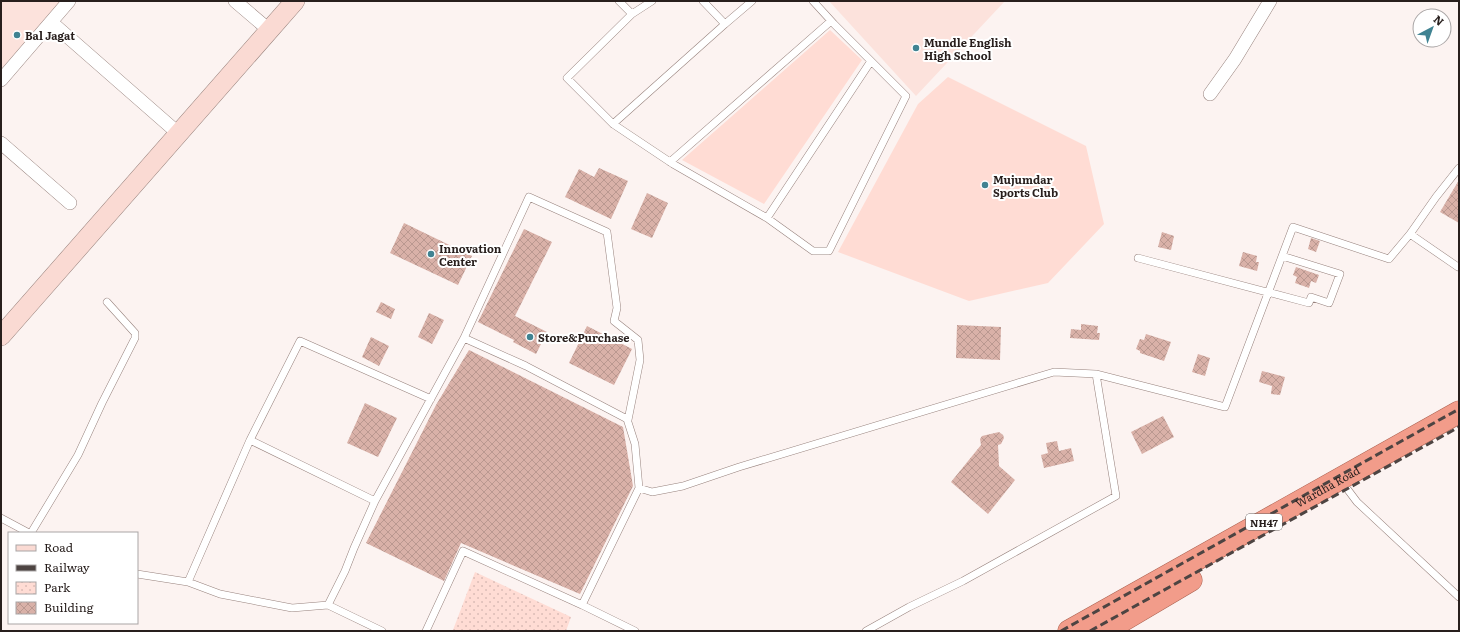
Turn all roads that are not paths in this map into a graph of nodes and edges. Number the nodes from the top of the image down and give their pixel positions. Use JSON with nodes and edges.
{"nodes":[{"id":1,"x":70,"y":1,"type":"edge"},
{"id":2,"x":235,"y":1,"type":"edge"},
{"id":3,"x":279,"y":1,"type":"edge"},
{"id":4,"x":295,"y":1,"type":"edge"},
{"id":5,"x":619,"y":1,"type":"edge"},
{"id":6,"x":652,"y":1,"type":"edge"},
{"id":7,"x":703,"y":1,"type":"edge"},
{"id":8,"x":752,"y":1,"type":"edge"},
{"id":9,"x":813,"y":1,"type":"edge"},
{"id":10,"x":1270,"y":1,"type":"edge"},
{"id":11,"x":632,"y":14,"type":"junction"},
{"id":12,"x":831,"y":21,"type":"junction"},
{"id":13,"x":51,"y":22,"type":"junction"},
{"id":14,"x":725,"y":24,"type":"junction"},
{"id":15,"x":265,"y":27,"type":"junction"},
{"id":16,"x":871,"y":61,"type":"junction"},
{"id":17,"x":1,"y":80,"type":"edge"},
{"id":18,"x":1210,"y":94,"type":"dead end"},
{"id":19,"x":613,"y":124,"type":"junction"},
{"id":20,"x":175,"y":130,"type":"junction"},
{"id":21,"x":1,"y":143,"type":"edge"},
{"id":22,"x":670,"y":162,"type":"junction"},
{"id":23,"x":1459,"y":168,"type":"edge"},
{"id":24,"x":70,"y":203,"type":"dead end"},
{"id":25,"x":767,"y":218,"type":"junction"},
{"id":26,"x":1410,"y":234,"type":"junction"},
{"id":27,"x":1282,"y":256,"type":"junction"},
{"id":28,"x":1138,"y":258,"type":"dead end"},
{"id":29,"x":1459,"y":266,"type":"edge"},
{"id":30,"x":1268,"y":293,"type":"junction"},
{"id":31,"x":107,"y":302,"type":"dead end"},
{"id":32,"x":1,"y":318,"type":"edge"},
{"id":33,"x":1,"y":336,"type":"edge"},
{"id":34,"x":464,"y":338,"type":"junction"},
{"id":35,"x":1096,"y":374,"type":"junction"},
{"id":36,"x":431,"y":399,"type":"junction"},
{"id":37,"x":1459,"y":412,"type":"edge"},
{"id":38,"x":628,"y":420,"type":"junction"},
{"id":39,"x":1459,"y":425,"type":"edge"},
{"id":40,"x":250,"y":440,"type":"junction"},
{"id":41,"x":639,"y":488,"type":"junction"},
{"id":42,"x":1348,"y":490,"type":"junction"},
{"id":43,"x":376,"y":501,"type":"junction"},
{"id":44,"x":1,"y":518,"type":"edge"},
{"id":45,"x":28,"y":532,"type":"edge"},
{"id":46,"x":31,"y":532,"type":"edge"},
{"id":47,"x":138,"y":574,"type":"edge"},
{"id":48,"x":188,"y":582,"type":"junction"},
{"id":49,"x":1459,"y":597,"type":"edge"},
{"id":50,"x":328,"y":605,"type":"junction"},
{"id":51,"x":582,"y":605,"type":"junction"},
{"id":52,"x":382,"y":631,"type":"edge"},
{"id":53,"x":426,"y":631,"type":"edge"},
{"id":54,"x":635,"y":631,"type":"edge"},
{"id":55,"x":866,"y":631,"type":"edge"},
{"id":56,"x":1069,"y":631,"type":"edge"},
{"id":57,"x":1105,"y":631,"type":"edge"}],
"edges":[{"from":1,"to":13,"type":"street"},
{"from":2,"to":15,"type":"street"},
{"from":3,"to":15,"type":"main road"},
{"from":4,"to":15,"type":"main road"},
{"from":5,"to":11,"type":"lane"},
{"from":6,"to":11,"type":"lane"},
{"from":7,"to":14,"type":"lane"},
{"from":8,"to":14,"type":"lane"},
{"from":9,"to":12,"type":"lane"},
{"from":10,"to":18,"type":"street"},
{"from":11,"to":19,"type":"lane"},
{"from":12,"to":16,"type":"lane"},
{"from":12,"to":22,"type":"lane"},
{"from":13,"to":17,"type":"street"},
{"from":13,"to":20,"type":"street"},
{"from":14,"to":19,"type":"lane"},
{"from":15,"to":20,"type":"main road"},
{"from":16,"to":25,"type":"lane"},
{"from":16,"to":25,"type":"lane"},
{"from":19,"to":22,"type":"lane"},
{"from":20,"to":32,"type":"main road"},
{"from":20,"to":33,"type":"main road"},
{"from":21,"to":24,"type":"street"},
{"from":22,"to":25,"type":"lane"},
{"from":23,"to":26,"type":"lane"},
{"from":26,"to":27,"type":"lane"},
{"from":26,"to":29,"type":"lane"},
{"from":27,"to":30,"type":"lane"},
{"from":27,"to":30,"type":"lane"},
{"from":28,"to":30,"type":"lane"},
{"from":30,"to":35,"type":"lane"},
{"from":31,"to":46,"type":"lane"},
{"from":34,"to":36,"type":"lane"},
{"from":34,"to":38,"type":"lane"},
{"from":34,"to":38,"type":"lane"},
{"from":35,"to":41,"type":"lane"},
{"from":35,"to":55,"type":"lane"},
{"from":36,"to":40,"type":"lane"},
{"from":36,"to":43,"type":"lane"},
{"from":37,"to":56,"type":"highway","name":"Wardha Road","number":"NH47"},
{"from":38,"to":41,"type":"lane"},
{"from":39,"to":42,"type":"highway","name":"Wardha Road","number":"NH47"},
{"from":40,"to":43,"type":"lane"},
{"from":40,"to":48,"type":"lane"},
{"from":41,"to":51,"type":"lane"},
{"from":42,"to":49,"type":"lane"},
{"from":42,"to":57,"type":"highway","name":"Wardha Road","number":"NH47"},
{"from":43,"to":50,"type":"lane"},
{"from":44,"to":45,"type":"lane"},
{"from":47,"to":48,"type":"lane"},
{"from":48,"to":50,"type":"lane"},
{"from":50,"to":52,"type":"lane"},
{"from":51,"to":53,"type":"lane"},
{"from":51,"to":54,"type":"lane"}]}
